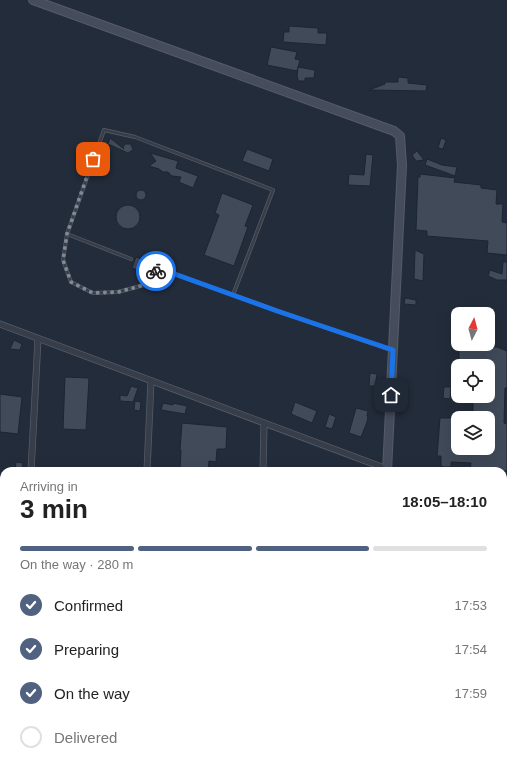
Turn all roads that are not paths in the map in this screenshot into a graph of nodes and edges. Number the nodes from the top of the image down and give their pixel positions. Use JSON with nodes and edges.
{"nodes":[{"id":1,"x":33,"y":0,"type":"edge"},
{"id":2,"x":67,"y":234,"type":"junction"},
{"id":3,"x":130,"y":259,"type":"dead end"},
{"id":4,"x":233,"y":295,"type":"junction"},
{"id":5,"x":0,"y":324,"type":"edge"},
{"id":6,"x":38,"y":339,"type":"junction"},
{"id":7,"x":393,"y":350,"type":"junction"},
{"id":8,"x":151,"y":381,"type":"junction"},
{"id":9,"x":264,"y":424,"type":"junction"},
{"id":10,"x":31,"y":467,"type":"edge"},
{"id":11,"x":147,"y":467,"type":"edge"},
{"id":12,"x":263,"y":467,"type":"edge"},
{"id":13,"x":379,"y":467,"type":"edge"},
{"id":14,"x":387,"y":467,"type":"edge"}],
"edges":[{"from":1,"to":7,"type":"street"},
{"from":2,"to":3,"type":"lane"},
{"from":2,"to":4,"type":"lane"},
{"from":2,"to":4,"type":"lane"},
{"from":4,"to":7,"type":"lane"},
{"from":5,"to":6,"type":"street"},
{"from":6,"to":8,"type":"street"},
{"from":6,"to":10,"type":"street"},
{"from":7,"to":14,"type":"street"},
{"from":8,"to":9,"type":"street"},
{"from":8,"to":11,"type":"street"},
{"from":9,"to":12,"type":"street"},
{"from":9,"to":13,"type":"street"}]}
